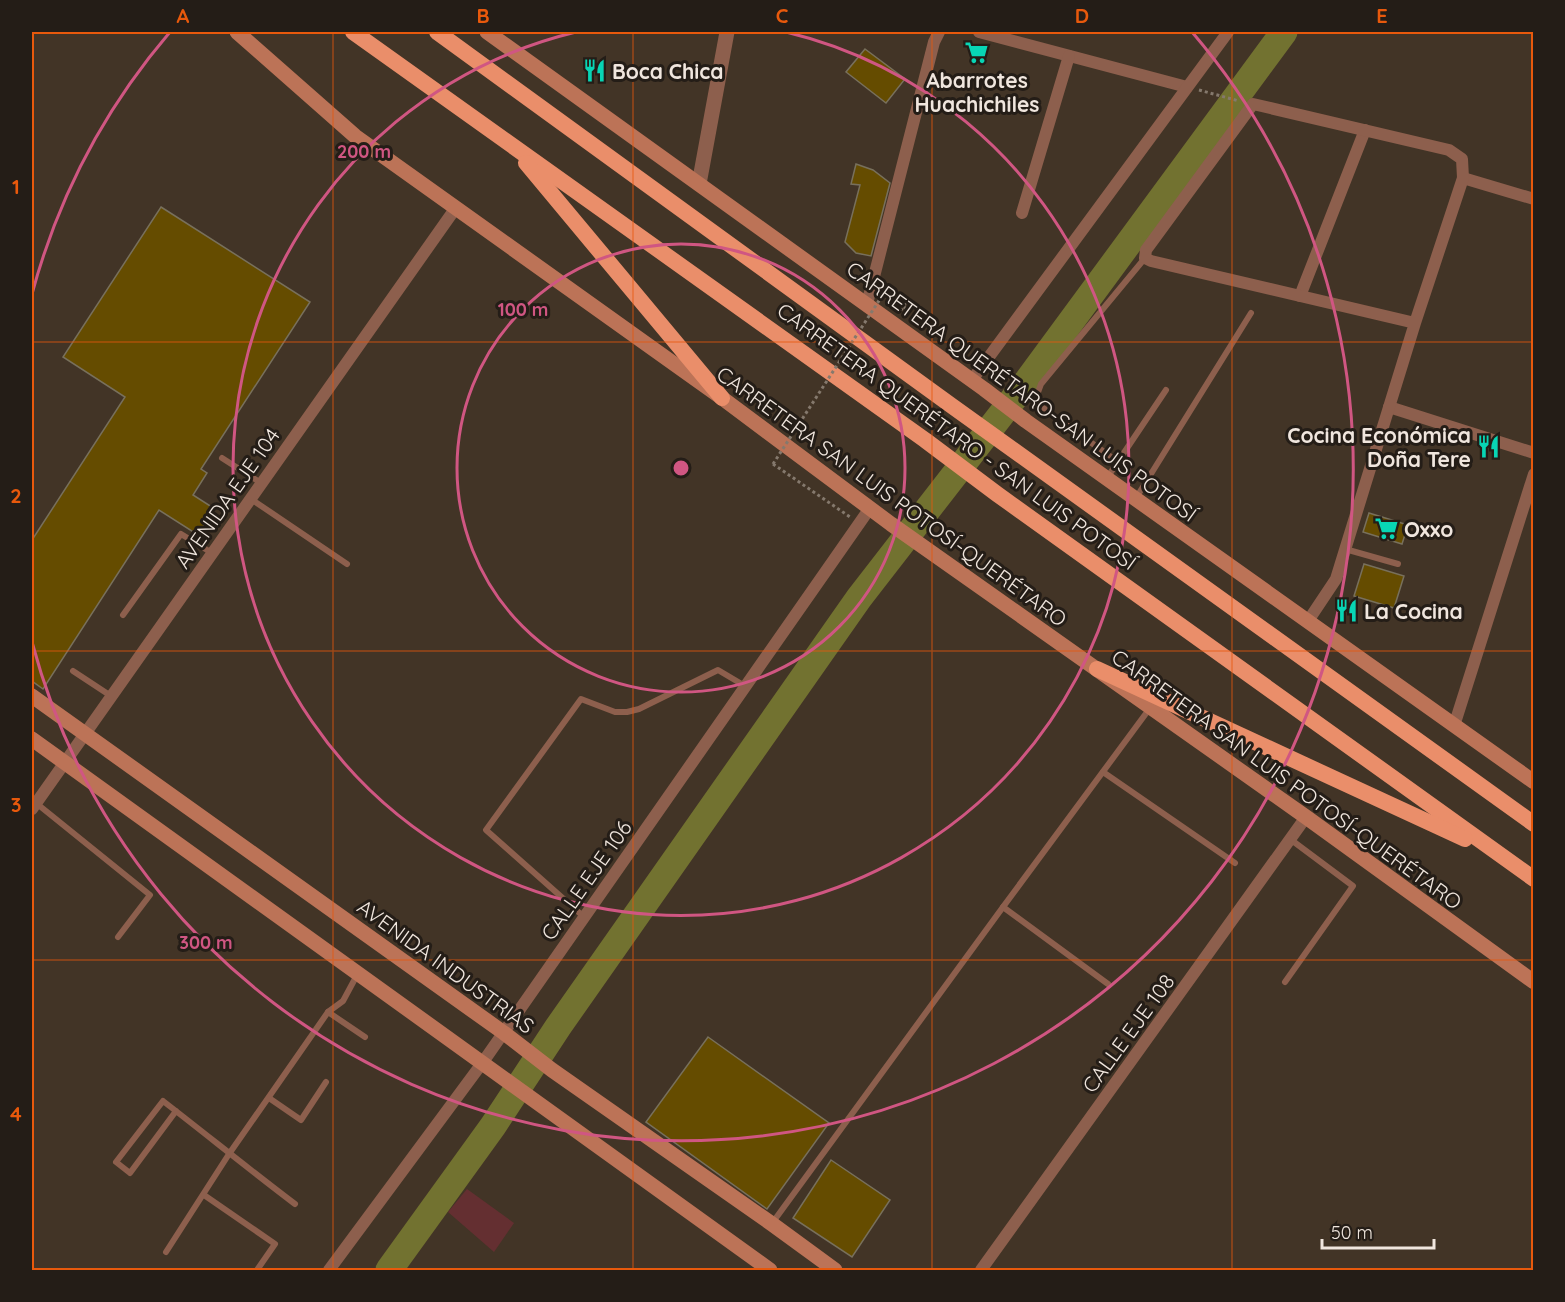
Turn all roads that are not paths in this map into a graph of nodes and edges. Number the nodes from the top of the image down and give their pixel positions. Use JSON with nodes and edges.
{"nodes":[{"id":1,"x":237,"y":32,"type":"edge"},
{"id":2,"x":353,"y":32,"type":"edge"},
{"id":3,"x":488,"y":32,"type":"edge"},
{"id":4,"x":727,"y":32,"type":"edge"},
{"id":5,"x":939,"y":32,"type":"edge"},
{"id":6,"x":979,"y":32,"type":"edge"},
{"id":7,"x":1228,"y":32,"type":"edge"},
{"id":8,"x":443,"y":34,"type":"edge"},
{"id":9,"x":1069,"y":56,"type":"junction"},
{"id":10,"x":1193,"y":89,"type":"junction"},
{"id":11,"x":1365,"y":130,"type":"junction"},
{"id":12,"x":510,"y":144,"type":"junction"},
{"id":13,"x":1462,"y":178,"type":"junction"},
{"id":14,"x":699,"y":184,"type":"junction"},
{"id":15,"x":1533,"y":200,"type":"edge"},
{"id":16,"x":454,"y":209,"type":"junction"},
{"id":17,"x":1022,"y":213,"type":"dead end"},
{"id":18,"x":1145,"y":258,"type":"junction"},
{"id":19,"x":1300,"y":297,"type":"junction"},
{"id":20,"x":867,"y":304,"type":"junction"},
{"id":21,"x":1251,"y":313,"type":"dead end"},
{"id":22,"x":1415,"y":323,"type":"junction"},
{"id":23,"x":978,"y":384,"type":"junction"},
{"id":24,"x":1166,"y":390,"type":"dead end"},
{"id":25,"x":722,"y":398,"type":"junction"},
{"id":26,"x":1389,"y":407,"type":"junction"},
{"id":27,"x":1533,"y":453,"type":"edge"},
{"id":28,"x":222,"y":458,"type":"dead end"},
{"id":29,"x":1118,"y":462,"type":"junction"},
{"id":30,"x":1533,"y":474,"type":"edge"},
{"id":31,"x":1107,"y":479,"type":"junction"},
{"id":32,"x":261,"y":483,"type":"junction"},
{"id":33,"x":250,"y":498,"type":"junction"},
{"id":34,"x":1136,"y":499,"type":"junction"},
{"id":35,"x":870,"y":508,"type":"junction"},
{"id":36,"x":1345,"y":549,"type":"junction"},
{"id":37,"x":212,"y":553,"type":"junction"},
{"id":38,"x":347,"y":564,"type":"dead end"},
{"id":39,"x":1398,"y":564,"type":"dead end"},
{"id":40,"x":123,"y":615,"type":"dead end"},
{"id":41,"x":1308,"y":621,"type":"junction"},
{"id":42,"x":1097,"y":669,"type":"junction"},
{"id":43,"x":73,"y":671,"type":"dead end"},
{"id":44,"x":746,"y":686,"type":"junction"},
{"id":45,"x":32,"y":696,"type":"edge"},
{"id":46,"x":111,"y":696,"type":"junction"},
{"id":47,"x":1151,"y":708,"type":"junction"},
{"id":48,"x":1454,"y":726,"type":"junction"},
{"id":49,"x":85,"y":733,"type":"junction"},
{"id":50,"x":32,"y":739,"type":"edge"},
{"id":51,"x":65,"y":762,"type":"junction"},
{"id":52,"x":1103,"y":772,"type":"junction"},
{"id":53,"x":1533,"y":782,"type":"edge"},
{"id":54,"x":34,"y":806,"type":"edge"},
{"id":55,"x":1306,"y":818,"type":"junction"},
{"id":56,"x":1533,"y":824,"type":"edge"},
{"id":57,"x":1290,"y":839,"type":"junction"},
{"id":58,"x":1501,"y":856,"type":"junction"},
{"id":59,"x":1235,"y":863,"type":"dead end"},
{"id":60,"x":1533,"y":879,"type":"edge"},
{"id":61,"x":1003,"y":907,"type":"junction"},
{"id":62,"x":584,"y":918,"type":"junction"},
{"id":63,"x":118,"y":937,"type":"dead end"},
{"id":64,"x":358,"y":974,"type":"junction"},
{"id":65,"x":1285,"y":982,"type":"dead end"},
{"id":66,"x":1533,"y":982,"type":"edge"},
{"id":67,"x":1108,"y":984,"type":"dead end"},
{"id":68,"x":328,"y":1012,"type":"junction"},
{"id":69,"x":504,"y":1033,"type":"junction"},
{"id":70,"x":365,"y":1037,"type":"dead end"},
{"id":71,"x":483,"y":1062,"type":"junction"},
{"id":72,"x":326,"y":1082,"type":"dead end"},
{"id":73,"x":269,"y":1098,"type":"junction"},
{"id":74,"x":176,"y":1111,"type":"junction"},
{"id":75,"x":229,"y":1154,"type":"junction"},
{"id":76,"x":204,"y":1195,"type":"junction"},
{"id":77,"x":295,"y":1204,"type":"dead end"},
{"id":78,"x":772,"y":1224,"type":"junction"},
{"id":79,"x":166,"y":1252,"type":"dead end"},
{"id":80,"x":257,"y":1270,"type":"edge"},
{"id":81,"x":330,"y":1270,"type":"edge"},
{"id":82,"x":770,"y":1270,"type":"edge"},
{"id":83,"x":835,"y":1270,"type":"edge"},
{"id":84,"x":981,"y":1270,"type":"edge"}],
"edges":[{"from":1,"to":16,"type":"main road","name":"CARRETERA SAN LUIS POTOSÍ-QUERÉTARO"},
{"from":2,"to":12,"type":"highway","name":"CARRETERA QUERÉTARO - SAN LUIS POTOSÍ"},
{"from":3,"to":14,"type":"main road","name":"CARRETERA QUERÉTARO-SAN LUIS POTOSÍ"},
{"from":4,"to":14,"type":"street"},
{"from":5,"to":20,"type":"street"},
{"from":6,"to":9,"type":"street"},
{"from":7,"to":10,"type":"street"},
{"from":8,"to":56,"type":"highway","name":"CARRETERA QUERÉTARO - SAN LUIS POTOSÍ"},
{"from":9,"to":10,"type":"street"},
{"from":9,"to":17,"type":"street"},
{"from":10,"to":23,"type":"street"},
{"from":11,"to":13,"type":"street"},
{"from":11,"to":18,"type":"street"},
{"from":11,"to":19,"type":"street"},
{"from":12,"to":25,"type":"highway"},
{"from":12,"to":58,"type":"highway","name":"CARRETERA QUERÉTARO - SAN LUIS POTOSÍ"},
{"from":13,"to":15,"type":"street"},
{"from":13,"to":22,"type":"street"},
{"from":14,"to":20,"type":"main road","name":"CARRETERA QUERÉTARO-SAN LUIS POTOSÍ"},
{"from":16,"to":25,"type":"main road","name":"CARRETERA SAN LUIS POTOSÍ-QUERÉTARO"},
{"from":16,"to":32,"type":"street","name":"AVENIDA EJE 104"},
{"from":18,"to":19,"type":"street"},
{"from":18,"to":29,"type":"lane"},
{"from":19,"to":22,"type":"street"},
{"from":20,"to":23,"type":"main road","name":"CARRETERA QUERÉTARO-SAN LUIS POTOSÍ"},
{"from":21,"to":34,"type":"lane"},
{"from":22,"to":26,"type":"street"},
{"from":23,"to":31,"type":"main road","name":"CARRETERA QUERÉTARO-SAN LUIS POTOSÍ"},
{"from":24,"to":29,"type":"lane"},
{"from":25,"to":35,"type":"main road","name":"CARRETERA SAN LUIS POTOSÍ-QUERÉTARO"},
{"from":26,"to":27,"type":"street"},
{"from":26,"to":36,"type":"street"},
{"from":28,"to":32,"type":"lane"},
{"from":29,"to":31,"type":"lane"},
{"from":30,"to":48,"type":"street"},
{"from":31,"to":34,"type":"main road","name":"CARRETERA QUERÉTARO-SAN LUIS POTOSÍ"},
{"from":32,"to":33,"type":"street","name":"AVENIDA EJE 104"},
{"from":33,"to":37,"type":"street","name":"AVENIDA EJE 104"},
{"from":33,"to":38,"type":"lane"},
{"from":34,"to":41,"type":"main road","name":"CARRETERA QUERÉTARO-SAN LUIS POTOSÍ"},
{"from":35,"to":42,"type":"main road","name":"CARRETERA SAN LUIS POTOSÍ-QUERÉTARO"},
{"from":35,"to":44,"type":"street","name":"CALLE EJE 106"},
{"from":36,"to":39,"type":"lane"},
{"from":36,"to":41,"type":"street"},
{"from":37,"to":40,"type":"lane"},
{"from":37,"to":46,"type":"street","name":"AVENIDA EJE 104"},
{"from":41,"to":48,"type":"main road","name":"CARRETERA QUERÉTARO-SAN LUIS POTOSÍ"},
{"from":42,"to":47,"type":"main road","name":"CARRETERA SAN LUIS POTOSÍ-QUERÉTARO"},
{"from":42,"to":58,"type":"highway"},
{"from":43,"to":46,"type":"lane"},
{"from":44,"to":62,"type":"street","name":"CALLE EJE 106"},
{"from":44,"to":62,"type":"lane"},
{"from":45,"to":49,"type":"main road","name":"AVENIDA INDUSTRIAS"},
{"from":46,"to":49,"type":"street","name":"AVENIDA EJE 104"},
{"from":47,"to":52,"type":"lane"},
{"from":47,"to":55,"type":"main road","name":"CARRETERA SAN LUIS POTOSÍ-QUERÉTARO"},
{"from":48,"to":53,"type":"main road","name":"CARRETERA QUERÉTARO-SAN LUIS POTOSÍ"},
{"from":49,"to":51,"type":"street","name":"AVENIDA EJE 104"},
{"from":49,"to":69,"type":"main road","name":"AVENIDA INDUSTRIAS"},
{"from":50,"to":51,"type":"main road"},
{"from":51,"to":54,"type":"street","name":"AVENIDA EJE 104"},
{"from":51,"to":64,"type":"main road"},
{"from":52,"to":59,"type":"lane"},
{"from":52,"to":61,"type":"lane"},
{"from":54,"to":63,"type":"lane"},
{"from":55,"to":57,"type":"street","name":"CALLE EJE 108"},
{"from":55,"to":66,"type":"main road","name":"CARRETERA SAN LUIS POTOSÍ-QUERÉTARO"},
{"from":57,"to":65,"type":"lane"},
{"from":57,"to":84,"type":"street","name":"CALLE EJE 108"},
{"from":58,"to":60,"type":"highway","name":"CARRETERA QUERÉTARO - SAN LUIS POTOSÍ"},
{"from":61,"to":67,"type":"lane"},
{"from":61,"to":78,"type":"lane"},
{"from":62,"to":69,"type":"street","name":"CALLE EJE 106"},
{"from":64,"to":68,"type":"lane"},
{"from":64,"to":71,"type":"main road"},
{"from":68,"to":70,"type":"lane"},
{"from":68,"to":73,"type":"lane"},
{"from":69,"to":71,"type":"street","name":"CALLE EJE 106"},
{"from":69,"to":78,"type":"main road","name":"AVENIDA INDUSTRIAS"},
{"from":71,"to":81,"type":"street","name":"CALLE EJE 106"},
{"from":71,"to":82,"type":"main road"},
{"from":72,"to":73,"type":"lane"},
{"from":73,"to":75,"type":"lane"},
{"from":74,"to":74,"type":"lane"},
{"from":74,"to":75,"type":"lane"},
{"from":75,"to":76,"type":"lane"},
{"from":75,"to":77,"type":"lane"},
{"from":76,"to":79,"type":"lane"},
{"from":76,"to":80,"type":"lane"},
{"from":78,"to":83,"type":"main road","name":"AVENIDA INDUSTRIAS"}]}
